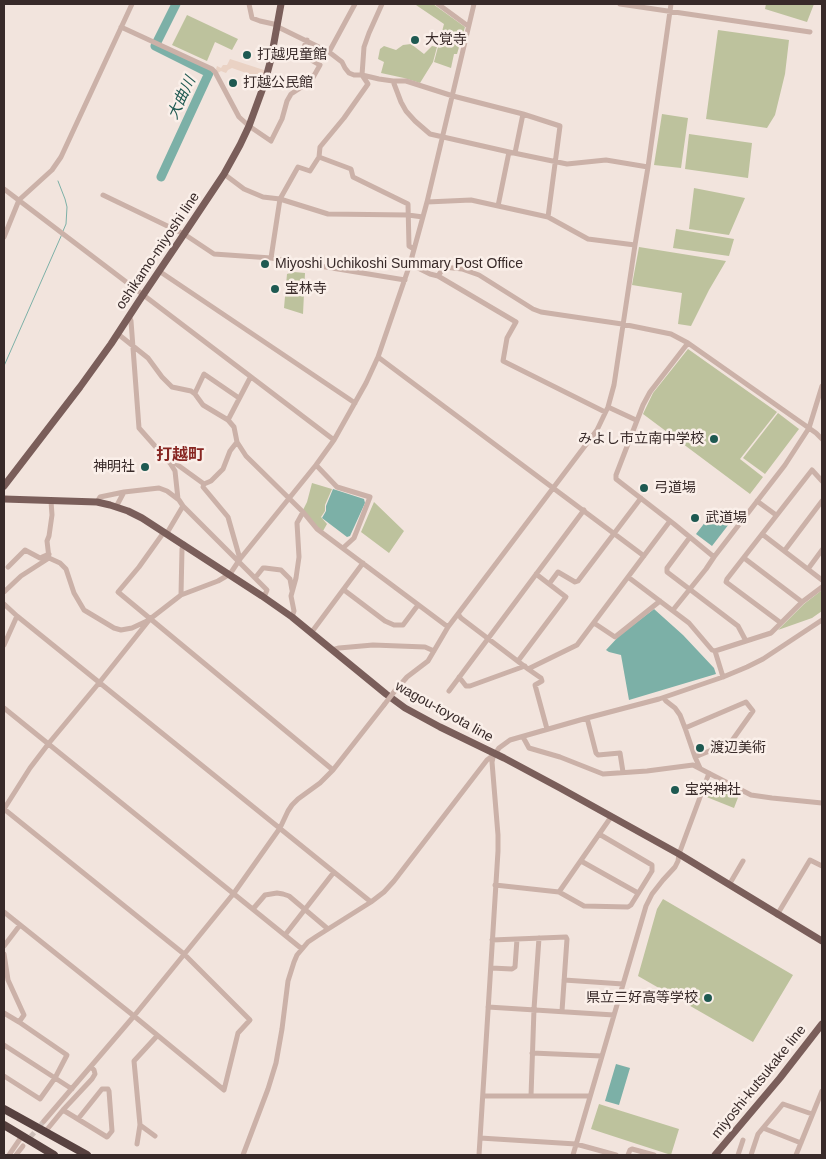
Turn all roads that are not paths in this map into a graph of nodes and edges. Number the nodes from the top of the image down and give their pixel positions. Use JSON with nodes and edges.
{"nodes":[{"id":1,"x":132,"y":4,"type":"edge"},
{"id":2,"x":249,"y":4,"type":"edge"},
{"id":3,"x":281,"y":4,"type":"edge"},
{"id":4,"x":355,"y":4,"type":"edge"},
{"id":5,"x":382,"y":4,"type":"edge"},
{"id":6,"x":438,"y":4,"type":"edge"},
{"id":7,"x":474,"y":4,"type":"edge"},
{"id":8,"x":620,"y":4,"type":"edge"},
{"id":9,"x":671,"y":4,"type":"edge"},
{"id":10,"x":670,"y":12,"type":"junction"},
{"id":11,"x":278,"y":26,"type":"junction"},
{"id":12,"x":468,"y":26,"type":"junction"},
{"id":13,"x":122,"y":27,"type":"junction"},
{"id":14,"x":810,"y":32,"type":"dead end"},
{"id":15,"x":307,"y":40,"type":"junction"},
{"id":16,"x":329,"y":52,"type":"junction"},
{"id":17,"x":362,"y":75,"type":"junction"},
{"id":18,"x":393,"y":81,"type":"junction"},
{"id":19,"x":453,"y":96,"type":"junction"},
{"id":20,"x":523,"y":114,"type":"junction"},
{"id":21,"x":249,"y":126,"type":"junction"},
{"id":22,"x":443,"y":137,"type":"junction"},
{"id":23,"x":512,"y":153,"type":"junction"},
{"id":24,"x":319,"y":157,"type":"junction"},
{"id":25,"x":556,"y":162,"type":"junction"},
{"id":26,"x":648,"y":167,"type":"junction"},
{"id":27,"x":224,"y":174,"type":"junction"},
{"id":28,"x":4,"y":189,"type":"edge"},
{"id":29,"x":103,"y":195,"type":"dead end"},
{"id":30,"x":280,"y":199,"type":"junction"},
{"id":31,"x":19,"y":200,"type":"junction"},
{"id":32,"x":427,"y":202,"type":"junction"},
{"id":33,"x":498,"y":206,"type":"junction"},
{"id":34,"x":408,"y":215,"type":"junction"},
{"id":35,"x":423,"y":217,"type":"junction"},
{"id":36,"x":548,"y":217,"type":"junction"},
{"id":37,"x":184,"y":234,"type":"junction"},
{"id":38,"x":4,"y":237,"type":"edge"},
{"id":39,"x":635,"y":245,"type":"junction"},
{"id":40,"x":414,"y":249,"type":"junction"},
{"id":41,"x":271,"y":258,"type":"junction"},
{"id":42,"x":410,"y":264,"type":"junction"},
{"id":43,"x":159,"y":271,"type":"junction"},
{"id":44,"x":438,"y":276,"type":"junction"},
{"id":45,"x":404,"y":280,"type":"junction"},
{"id":46,"x":143,"y":295,"type":"junction"},
{"id":47,"x":129,"y":316,"type":"junction"},
{"id":48,"x":622,"y":324,"type":"junction"},
{"id":49,"x":118,"y":334,"type":"junction"},
{"id":50,"x":688,"y":343,"type":"junction"},
{"id":51,"x":132,"y":345,"type":"junction"},
{"id":52,"x":378,"y":357,"type":"junction"},
{"id":53,"x":250,"y":378,"type":"junction"},
{"id":54,"x":822,"y":386,"type":"edge"},
{"id":55,"x":195,"y":393,"type":"junction"},
{"id":56,"x":239,"y":398,"type":"junction"},
{"id":57,"x":355,"y":403,"type":"junction"},
{"id":58,"x":606,"y":409,"type":"junction"},
{"id":59,"x":228,"y":420,"type":"junction"},
{"id":60,"x":636,"y":420,"type":"junction"},
{"id":61,"x":809,"y":428,"type":"junction"},
{"id":62,"x":822,"y":439,"type":"edge"},
{"id":63,"x":334,"y":440,"type":"junction"},
{"id":64,"x":237,"y":442,"type":"junction"},
{"id":65,"x":170,"y":463,"type":"junction"},
{"id":66,"x":316,"y":465,"type":"junction"},
{"id":67,"x":822,"y":481,"type":"edge"},
{"id":68,"x":204,"y":484,"type":"junction"},
{"id":69,"x":4,"y":486,"type":"edge"},
{"id":70,"x":553,"y":488,"type":"junction"},
{"id":71,"x":124,"y":492,"type":"junction"},
{"id":72,"x":177,"y":492,"type":"junction"},
{"id":73,"x":171,"y":494,"type":"junction"},
{"id":74,"x":289,"y":498,"type":"junction"},
{"id":75,"x":640,"y":498,"type":"junction"},
{"id":76,"x":4,"y":499,"type":"edge"},
{"id":77,"x":179,"y":500,"type":"junction"},
{"id":78,"x":51,"y":501,"type":"junction"},
{"id":79,"x":758,"y":501,"type":"junction"},
{"id":80,"x":822,"y":501,"type":"edge"},
{"id":81,"x":97,"y":502,"type":"junction"},
{"id":82,"x":183,"y":506,"type":"junction"},
{"id":83,"x":116,"y":507,"type":"junction"},
{"id":84,"x":584,"y":510,"type":"junction"},
{"id":85,"x":303,"y":512,"type":"junction"},
{"id":86,"x":776,"y":515,"type":"junction"},
{"id":87,"x":670,"y":521,"type":"junction"},
{"id":88,"x":165,"y":532,"type":"junction"},
{"id":89,"x":614,"y":533,"type":"junction"},
{"id":90,"x":762,"y":534,"type":"junction"},
{"id":91,"x":690,"y":537,"type":"junction"},
{"id":92,"x":184,"y":544,"type":"junction"},
{"id":93,"x":343,"y":548,"type":"junction"},
{"id":94,"x":784,"y":550,"type":"junction"},
{"id":95,"x":822,"y":550,"type":"edge"},
{"id":96,"x":49,"y":556,"type":"junction"},
{"id":97,"x":644,"y":556,"type":"junction"},
{"id":98,"x":714,"y":557,"type":"junction"},
{"id":99,"x":744,"y":558,"type":"junction"},
{"id":100,"x":239,"y":560,"type":"junction"},
{"id":101,"x":363,"y":563,"type":"junction"},
{"id":102,"x":8,"y":567,"type":"dead end"},
{"id":103,"x":808,"y":569,"type":"junction"},
{"id":104,"x":230,"y":574,"type":"junction"},
{"id":105,"x":536,"y":574,"type":"junction"},
{"id":106,"x":255,"y":578,"type":"junction"},
{"id":107,"x":628,"y":578,"type":"junction"},
{"id":108,"x":822,"y":580,"type":"edge"},
{"id":109,"x":549,"y":584,"type":"junction"},
{"id":110,"x":822,"y":587,"type":"edge"},
{"id":111,"x":292,"y":590,"type":"junction"},
{"id":112,"x":344,"y":590,"type":"junction"},
{"id":113,"x":690,"y":590,"type":"junction"},
{"id":114,"x":4,"y":592,"type":"edge"},
{"id":115,"x":181,"y":595,"type":"junction"},
{"id":116,"x":264,"y":597,"type":"junction"},
{"id":117,"x":660,"y":601,"type":"junction"},
{"id":118,"x":802,"y":602,"type":"junction"},
{"id":119,"x":4,"y":604,"type":"edge"},
{"id":120,"x":418,"y":605,"type":"junction"},
{"id":121,"x":674,"y":610,"type":"junction"},
{"id":122,"x":458,"y":614,"type":"junction"},
{"id":123,"x":17,"y":616,"type":"junction"},
{"id":124,"x":292,"y":617,"type":"junction"},
{"id":125,"x":150,"y":619,"type":"junction"},
{"id":126,"x":822,"y":620,"type":"edge"},
{"id":127,"x":594,"y":622,"type":"junction"},
{"id":128,"x":781,"y":623,"type":"junction"},
{"id":129,"x":448,"y":627,"type":"junction"},
{"id":130,"x":312,"y":633,"type":"junction"},
{"id":131,"x":488,"y":638,"type":"junction"},
{"id":132,"x":746,"y":641,"type":"junction"},
{"id":133,"x":4,"y":645,"type":"edge"},
{"id":134,"x":332,"y":650,"type":"junction"},
{"id":135,"x":434,"y":651,"type":"junction"},
{"id":136,"x":715,"y":651,"type":"junction"},
{"id":137,"x":518,"y":661,"type":"junction"},
{"id":138,"x":526,"y":667,"type":"junction"},
{"id":139,"x":459,"y":677,"type":"junction"},
{"id":140,"x":723,"y":677,"type":"junction"},
{"id":141,"x":100,"y":683,"type":"junction"},
{"id":142,"x":449,"y":691,"type":"dead end"},
{"id":143,"x":664,"y":698,"type":"junction"},
{"id":144,"x":4,"y":708,"type":"edge"},
{"id":145,"x":587,"y":718,"type":"junction"},
{"id":146,"x":685,"y":728,"type":"junction"},
{"id":147,"x":547,"y":729,"type":"junction"},
{"id":148,"x":523,"y":737,"type":"junction"},
{"id":149,"x":49,"y":743,"type":"junction"},
{"id":150,"x":495,"y":754,"type":"junction"},
{"id":151,"x":695,"y":757,"type":"junction"},
{"id":152,"x":700,"y":768,"type":"junction"},
{"id":153,"x":333,"y":770,"type":"junction"},
{"id":154,"x":623,"y":772,"type":"junction"},
{"id":155,"x":709,"y":773,"type":"junction"},
{"id":156,"x":822,"y":803,"type":"edge"},
{"id":157,"x":611,"y":817,"type":"junction"},
{"id":158,"x":280,"y":828,"type":"junction"},
{"id":159,"x":599,"y":834,"type":"junction"},
{"id":160,"x":679,"y":854,"type":"junction"},
{"id":161,"x":581,"y":861,"type":"junction"},
{"id":162,"x":743,"y":862,"type":"dead end"},
{"id":163,"x":822,"y":864,"type":"edge"},
{"id":164,"x":334,"y":872,"type":"junction"},
{"id":165,"x":495,"y":885,"type":"junction"},
{"id":166,"x":729,"y":885,"type":"junction"},
{"id":167,"x":559,"y":892,"type":"junction"},
{"id":168,"x":234,"y":893,"type":"junction"},
{"id":169,"x":638,"y":893,"type":"junction"},
{"id":170,"x":371,"y":902,"type":"junction"},
{"id":171,"x":253,"y":909,"type":"junction"},
{"id":172,"x":305,"y":909,"type":"junction"},
{"id":173,"x":4,"y":912,"type":"edge"},
{"id":174,"x":777,"y":915,"type":"junction"},
{"id":175,"x":20,"y":925,"type":"junction"},
{"id":176,"x":328,"y":929,"type":"junction"},
{"id":177,"x":285,"y":935,"type":"junction"},
{"id":178,"x":539,"y":938,"type":"junction"},
{"id":179,"x":492,"y":940,"type":"junction"},
{"id":180,"x":517,"y":940,"type":"junction"},
{"id":181,"x":822,"y":942,"type":"edge"},
{"id":182,"x":4,"y":946,"type":"edge"},
{"id":183,"x":302,"y":949,"type":"junction"},
{"id":184,"x":4,"y":954,"type":"edge"},
{"id":185,"x":184,"y":954,"type":"junction"},
{"id":186,"x":491,"y":968,"type":"junction"},
{"id":187,"x":6,"y":979,"type":"edge"},
{"id":188,"x":564,"y":980,"type":"junction"},
{"id":189,"x":623,"y":984,"type":"junction"},
{"id":190,"x":488,"y":1007,"type":"junction"},
{"id":191,"x":534,"y":1010,"type":"junction"},
{"id":192,"x":562,"y":1011,"type":"junction"},
{"id":193,"x":4,"y":1013,"type":"edge"},
{"id":194,"x":614,"y":1014,"type":"junction"},
{"id":195,"x":134,"y":1016,"type":"junction"},
{"id":196,"x":19,"y":1022,"type":"junction"},
{"id":197,"x":822,"y":1024,"type":"edge"},
{"id":198,"x":157,"y":1036,"type":"junction"},
{"id":199,"x":4,"y":1045,"type":"edge"},
{"id":200,"x":532,"y":1053,"type":"junction"},
{"id":201,"x":602,"y":1056,"type":"junction"},
{"id":202,"x":91,"y":1067,"type":"junction"},
{"id":203,"x":4,"y":1076,"type":"edge"},
{"id":204,"x":54,"y":1078,"type":"junction"},
{"id":205,"x":72,"y":1089,"type":"junction"},
{"id":206,"x":822,"y":1091,"type":"edge"},
{"id":207,"x":483,"y":1096,"type":"junction"},
{"id":208,"x":531,"y":1096,"type":"junction"},
{"id":209,"x":590,"y":1096,"type":"junction"},
{"id":210,"x":4,"y":1109,"type":"edge"},
{"id":211,"x":63,"y":1110,"type":"junction"},
{"id":212,"x":812,"y":1114,"type":"junction"},
{"id":213,"x":78,"y":1119,"type":"junction"},
{"id":214,"x":44,"y":1121,"type":"tunnel mouth"},
{"id":215,"x":4,"y":1125,"type":"edge"},
{"id":216,"x":140,"y":1125,"type":"junction"},
{"id":217,"x":764,"y":1128,"type":"junction"},
{"id":218,"x":45,"y":1132,"type":"junction"},
{"id":219,"x":22,"y":1136,"type":"junction"},
{"id":220,"x":155,"y":1136,"type":"dead end"},
{"id":221,"x":480,"y":1138,"type":"junction"},
{"id":222,"x":743,"y":1140,"type":"dead end"},
{"id":223,"x":801,"y":1143,"type":"junction"},
{"id":224,"x":138,"y":1144,"type":"dead end"},
{"id":225,"x":576,"y":1144,"type":"junction"},
{"id":226,"x":23,"y":1146,"type":"tunnel mouth"},
{"id":227,"x":9,"y":1155,"type":"edge"},
{"id":228,"x":16,"y":1155,"type":"edge"},
{"id":229,"x":54,"y":1155,"type":"edge"},
{"id":230,"x":87,"y":1155,"type":"edge"},
{"id":231,"x":243,"y":1155,"type":"edge"},
{"id":232,"x":479,"y":1155,"type":"edge"},
{"id":233,"x":573,"y":1155,"type":"edge"},
{"id":234,"x":616,"y":1155,"type":"edge"},
{"id":235,"x":628,"y":1155,"type":"edge"},
{"id":236,"x":654,"y":1155,"type":"edge"},
{"id":237,"x":715,"y":1155,"type":"edge"},
{"id":238,"x":738,"y":1155,"type":"edge"},
{"id":239,"x":750,"y":1155,"type":"edge"},
{"id":240,"x":796,"y":1155,"type":"edge"}],
"edges":[{"from":1,"to":13,"type":"street"},
{"from":2,"to":11,"type":"street"},
{"from":3,"to":11,"type":"main road","name":"oshikamo-miyoshi line"},
{"from":4,"to":16,"type":"street"},
{"from":5,"to":17,"type":"street"},
{"from":6,"to":12,"type":"street"},
{"from":7,"to":12,"type":"street"},
{"from":8,"to":10,"type":"street"},
{"from":9,"to":10,"type":"street"},
{"from":10,"to":14,"type":"street"},
{"from":10,"to":26,"type":"street"},
{"from":11,"to":15,"type":"street"},
{"from":11,"to":21,"type":"main road","name":"oshikamo-miyoshi line"},
{"from":12,"to":19,"type":"street"},
{"from":13,"to":21,"type":"street"},
{"from":13,"to":31,"type":"street"},
{"from":15,"to":16,"type":"street"},
{"from":15,"to":21,"type":"street"},
{"from":16,"to":17,"type":"street"},
{"from":17,"to":18,"type":"street"},
{"from":17,"to":24,"type":"street"},
{"from":18,"to":19,"type":"street"},
{"from":18,"to":22,"type":"street"},
{"from":19,"to":20,"type":"street"},
{"from":19,"to":22,"type":"street"},
{"from":20,"to":23,"type":"street"},
{"from":20,"to":25,"type":"street"},
{"from":21,"to":27,"type":"main road","name":"oshikamo-miyoshi line"},
{"from":22,"to":23,"type":"street"},
{"from":22,"to":32,"type":"street"},
{"from":23,"to":25,"type":"street"},
{"from":23,"to":33,"type":"street"},
{"from":24,"to":30,"type":"street"},
{"from":24,"to":34,"type":"street"},
{"from":25,"to":26,"type":"street"},
{"from":25,"to":36,"type":"street"},
{"from":26,"to":39,"type":"street"},
{"from":27,"to":30,"type":"street"},
{"from":27,"to":37,"type":"main road","name":"oshikamo-miyoshi line"},
{"from":28,"to":31,"type":"street"},
{"from":29,"to":37,"type":"street"},
{"from":30,"to":34,"type":"street"},
{"from":30,"to":41,"type":"street"},
{"from":31,"to":38,"type":"street"},
{"from":31,"to":46,"type":"street"},
{"from":32,"to":33,"type":"street"},
{"from":32,"to":35,"type":"street"},
{"from":33,"to":36,"type":"street"},
{"from":34,"to":35,"type":"street"},
{"from":34,"to":40,"type":"street"},
{"from":35,"to":40,"type":"street"},
{"from":36,"to":39,"type":"street"},
{"from":37,"to":41,"type":"street"},
{"from":37,"to":43,"type":"main road","name":"oshikamo-miyoshi line"},
{"from":39,"to":48,"type":"street"},
{"from":40,"to":42,"type":"street"},
{"from":41,"to":45,"type":"street"},
{"from":42,"to":44,"type":"street"},
{"from":42,"to":45,"type":"street"},
{"from":43,"to":46,"type":"main road","name":"oshikamo-miyoshi line"},
{"from":43,"to":57,"type":"street"},
{"from":44,"to":48,"type":"street"},
{"from":44,"to":58,"type":"street"},
{"from":45,"to":52,"type":"street"},
{"from":46,"to":47,"type":"main road","name":"oshikamo-miyoshi line"},
{"from":46,"to":53,"type":"street"},
{"from":47,"to":49,"type":"main road","name":"oshikamo-miyoshi line"},
{"from":47,"to":51,"type":"street"},
{"from":48,"to":50,"type":"street"},
{"from":48,"to":58,"type":"street"},
{"from":49,"to":51,"type":"street"},
{"from":49,"to":69,"type":"main road","name":"oshikamo-miyoshi line"},
{"from":50,"to":60,"type":"street"},
{"from":50,"to":61,"type":"street"},
{"from":51,"to":55,"type":"street"},
{"from":51,"to":65,"type":"street"},
{"from":52,"to":57,"type":"street"},
{"from":52,"to":70,"type":"street"},
{"from":53,"to":56,"type":"street"},
{"from":53,"to":63,"type":"street"},
{"from":54,"to":61,"type":"street"},
{"from":55,"to":56,"type":"street"},
{"from":55,"to":59,"type":"street"},
{"from":56,"to":59,"type":"street"},
{"from":57,"to":63,"type":"street"},
{"from":58,"to":60,"type":"street"},
{"from":58,"to":70,"type":"street"},
{"from":59,"to":64,"type":"street"},
{"from":60,"to":75,"type":"street"},
{"from":61,"to":62,"type":"street"},
{"from":61,"to":79,"type":"street"},
{"from":63,"to":66,"type":"street"},
{"from":64,"to":68,"type":"street"},
{"from":64,"to":74,"type":"street"},
{"from":65,"to":68,"type":"street"},
{"from":65,"to":72,"type":"street"},
{"from":66,"to":74,"type":"street"},
{"from":66,"to":93,"type":"street"},
{"from":67,"to":86,"type":"street"},
{"from":68,"to":100,"type":"street"},
{"from":70,"to":84,"type":"street"},
{"from":70,"to":122,"type":"street"},
{"from":71,"to":73,"type":"street"},
{"from":71,"to":81,"type":"street"},
{"from":71,"to":83,"type":"street"},
{"from":72,"to":73,"type":"street"},
{"from":72,"to":77,"type":"street"},
{"from":73,"to":77,"type":"street"},
{"from":74,"to":85,"type":"street"},
{"from":74,"to":100,"type":"street"},
{"from":75,"to":87,"type":"street"},
{"from":75,"to":89,"type":"street"},
{"from":76,"to":78,"type":"main road","name":"wagou-toyota line"},
{"from":77,"to":82,"type":"street"},
{"from":78,"to":81,"type":"main road","name":"wagou-toyota line"},
{"from":78,"to":96,"type":"street"},
{"from":79,"to":86,"type":"street"},
{"from":79,"to":98,"type":"street"},
{"from":80,"to":94,"type":"street"},
{"from":81,"to":83,"type":"main road","name":"wagou-toyota line"},
{"from":82,"to":88,"type":"street"},
{"from":82,"to":100,"type":"street"},
{"from":83,"to":88,"type":"main road","name":"wagou-toyota line"},
{"from":84,"to":89,"type":"street"},
{"from":84,"to":105,"type":"street"},
{"from":85,"to":93,"type":"street"},
{"from":85,"to":111,"type":"street"},
{"from":86,"to":90,"type":"street"},
{"from":87,"to":91,"type":"street"},
{"from":87,"to":97,"type":"street"},
{"from":88,"to":92,"type":"main road","name":"wagou-toyota line"},
{"from":88,"to":125,"type":"street"},
{"from":89,"to":97,"type":"street"},
{"from":89,"to":109,"type":"street"},
{"from":90,"to":94,"type":"street"},
{"from":90,"to":99,"type":"street"},
{"from":91,"to":98,"type":"street"},
{"from":91,"to":113,"type":"street"},
{"from":92,"to":104,"type":"main road","name":"wagou-toyota line"},
{"from":92,"to":115,"type":"street"},
{"from":93,"to":101,"type":"street"},
{"from":94,"to":103,"type":"street"},
{"from":95,"to":103,"type":"street"},
{"from":96,"to":102,"type":"street"},
{"from":96,"to":114,"type":"street"},
{"from":96,"to":125,"type":"street"},
{"from":97,"to":107,"type":"street"},
{"from":98,"to":113,"type":"street"},
{"from":99,"to":118,"type":"street"},
{"from":99,"to":128,"type":"street"},
{"from":100,"to":104,"type":"street"},
{"from":100,"to":106,"type":"street"},
{"from":101,"to":112,"type":"street"},
{"from":101,"to":120,"type":"street"},
{"from":103,"to":108,"type":"street"},
{"from":104,"to":115,"type":"street"},
{"from":104,"to":116,"type":"main road","name":"wagou-toyota line"},
{"from":105,"to":109,"type":"street"},
{"from":105,"to":131,"type":"street"},
{"from":106,"to":111,"type":"street"},
{"from":106,"to":116,"type":"street"},
{"from":107,"to":117,"type":"street"},
{"from":107,"to":127,"type":"street"},
{"from":109,"to":137,"type":"street"},
{"from":110,"to":118,"type":"street"},
{"from":111,"to":124,"type":"street"},
{"from":112,"to":120,"type":"street"},
{"from":112,"to":130,"type":"street"},
{"from":113,"to":121,"type":"street"},
{"from":113,"to":132,"type":"street"},
{"from":115,"to":125,"type":"street"},
{"from":116,"to":124,"type":"main road","name":"wagou-toyota line"},
{"from":117,"to":121,"type":"street"},
{"from":117,"to":127,"type":"street"},
{"from":118,"to":128,"type":"street"},
{"from":119,"to":123,"type":"street"},
{"from":120,"to":129,"type":"street"},
{"from":121,"to":136,"type":"street"},
{"from":122,"to":129,"type":"street"},
{"from":122,"to":131,"type":"street"},
{"from":123,"to":133,"type":"street"},
{"from":123,"to":141,"type":"street"},
{"from":124,"to":130,"type":"main road","name":"wagou-toyota line"},
{"from":125,"to":141,"type":"street"},
{"from":125,"to":153,"type":"street"},
{"from":126,"to":140,"type":"street"},
{"from":127,"to":138,"type":"street"},
{"from":128,"to":132,"type":"street"},
{"from":129,"to":135,"type":"street"},
{"from":130,"to":134,"type":"main road","name":"wagou-toyota line"},
{"from":131,"to":137,"type":"street"},
{"from":131,"to":139,"type":"street"},
{"from":132,"to":136,"type":"street"},
{"from":134,"to":135,"type":"street"},
{"from":134,"to":150,"type":"main road","name":"wagou-toyota line"},
{"from":135,"to":153,"type":"street","bridge":true},
{"from":136,"to":140,"type":"street"},
{"from":137,"to":138,"type":"street"},
{"from":138,"to":139,"type":"street"},
{"from":138,"to":147,"type":"street"},
{"from":139,"to":142,"type":"street"},
{"from":140,"to":143,"type":"street"},
{"from":141,"to":149,"type":"street"},
{"from":141,"to":158,"type":"street"},
{"from":143,"to":145,"type":"street"},
{"from":143,"to":146,"type":"street"},
{"from":144,"to":149,"type":"street"},
{"from":145,"to":147,"type":"street"},
{"from":145,"to":154,"type":"street"},
{"from":146,"to":151,"type":"street"},
{"from":146,"to":151,"type":"street"},
{"from":147,"to":148,"type":"street"},
{"from":148,"to":150,"type":"street"},
{"from":148,"to":154,"type":"street"},
{"from":149,"to":168,"type":"street"},
{"from":149,"to":185,"type":"street"},
{"from":150,"to":157,"type":"main road","name":"wagou-toyota line"},
{"from":150,"to":165,"type":"street"},
{"from":150,"to":170,"type":"street"},
{"from":151,"to":152,"type":"street"},
{"from":152,"to":154,"type":"street"},
{"from":152,"to":155,"type":"street"},
{"from":153,"to":158,"type":"street"},
{"from":155,"to":156,"type":"street"},
{"from":155,"to":160,"type":"street"},
{"from":157,"to":159,"type":"street"},
{"from":157,"to":160,"type":"main road","name":"wagou-toyota line"},
{"from":158,"to":164,"type":"street"},
{"from":158,"to":168,"type":"street"},
{"from":159,"to":161,"type":"street"},
{"from":159,"to":169,"type":"street"},
{"from":160,"to":166,"type":"main road","name":"wagou-toyota line"},
{"from":160,"to":189,"type":"street"},
{"from":161,"to":167,"type":"street"},
{"from":161,"to":169,"type":"street"},
{"from":162,"to":166,"type":"street"},
{"from":163,"to":174,"type":"street"},
{"from":164,"to":170,"type":"street"},
{"from":164,"to":172,"type":"street"},
{"from":165,"to":167,"type":"street"},
{"from":165,"to":179,"type":"street"},
{"from":166,"to":174,"type":"main road","name":"wagou-toyota line"},
{"from":167,"to":169,"type":"street"},
{"from":168,"to":171,"type":"street"},
{"from":168,"to":185,"type":"street"},
{"from":170,"to":176,"type":"street"},
{"from":171,"to":172,"type":"street"},
{"from":171,"to":177,"type":"street"},
{"from":172,"to":176,"type":"street"},
{"from":172,"to":177,"type":"street"},
{"from":173,"to":175,"type":"street"},
{"from":174,"to":181,"type":"main road","name":"wagou-toyota line"},
{"from":175,"to":182,"type":"street"},
{"from":175,"to":195,"type":"street"},
{"from":176,"to":183,"type":"street"},
{"from":177,"to":183,"type":"street"},
{"from":178,"to":180,"type":"street"},
{"from":178,"to":188,"type":"street"},
{"from":178,"to":191,"type":"street"},
{"from":179,"to":180,"type":"street"},
{"from":179,"to":186,"type":"street"},
{"from":180,"to":186,"type":"street"},
{"from":183,"to":231,"type":"street"},
{"from":184,"to":187,"type":"street"},
{"from":185,"to":195,"type":"street"},
{"from":185,"to":198,"type":"street"},
{"from":186,"to":190,"type":"street"},
{"from":187,"to":196,"type":"street"},
{"from":188,"to":189,"type":"street"},
{"from":188,"to":192,"type":"street"},
{"from":189,"to":194,"type":"street"},
{"from":190,"to":191,"type":"street"},
{"from":190,"to":207,"type":"street"},
{"from":191,"to":192,"type":"street"},
{"from":191,"to":200,"type":"street"},
{"from":192,"to":194,"type":"street"},
{"from":193,"to":196,"type":"street"},
{"from":194,"to":201,"type":"street"},
{"from":195,"to":198,"type":"street"},
{"from":195,"to":202,"type":"street"},
{"from":196,"to":204,"type":"street"},
{"from":197,"to":237,"type":"main road","name":"miyoshi-kutsukake line"},
{"from":198,"to":216,"type":"street"},
{"from":199,"to":204,"type":"street"},
{"from":200,"to":201,"type":"street"},
{"from":200,"to":208,"type":"street"},
{"from":201,"to":209,"type":"street"},
{"from":202,"to":205,"type":"street"},
{"from":202,"to":211,"type":"street"},
{"from":203,"to":204,"type":"street"},
{"from":204,"to":205,"type":"street"},
{"from":205,"to":214,"type":"street"},
{"from":206,"to":212,"type":"street"},
{"from":207,"to":208,"type":"street"},
{"from":207,"to":221,"type":"street"},
{"from":208,"to":209,"type":"street"},
{"from":209,"to":225,"type":"street"},
{"from":210,"to":218,"type":"highway"},
{"from":211,"to":213,"type":"street"},
{"from":211,"to":218,"type":"street"},
{"from":212,"to":217,"type":"street"},
{"from":212,"to":223,"type":"street"},
{"from":213,"to":213,"type":"street"},
{"from":215,"to":219,"type":"highway"},
{"from":216,"to":220,"type":"street"},
{"from":216,"to":224,"type":"street"},
{"from":217,"to":223,"type":"street"},
{"from":217,"to":239,"type":"street"},
{"from":218,"to":230,"type":"highway"},
{"from":219,"to":227,"type":"street"},
{"from":219,"to":229,"type":"highway"},
{"from":221,"to":225,"type":"street"},
{"from":221,"to":232,"type":"street"},
{"from":222,"to":238,"type":"street"},
{"from":223,"to":240,"type":"street"},
{"from":225,"to":233,"type":"street"},
{"from":225,"to":234,"type":"street"},
{"from":226,"to":228,"type":"street"},
{"from":235,"to":236,"type":"street"}]}
